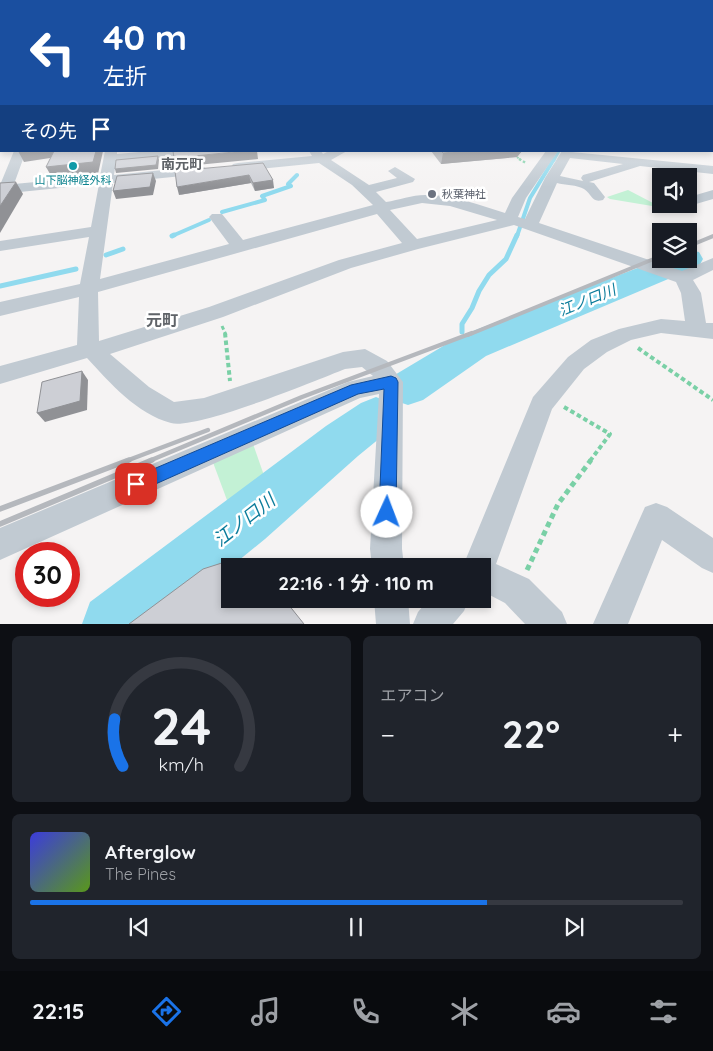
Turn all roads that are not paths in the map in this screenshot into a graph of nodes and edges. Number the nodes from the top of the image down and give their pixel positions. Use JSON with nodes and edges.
{"nodes":[{"id":1,"x":20,"y":152,"type":"edge"},
{"id":2,"x":335,"y":152,"type":"edge"},
{"id":3,"x":551,"y":152,"type":"edge"},
{"id":4,"x":192,"y":153,"type":"edge"},
{"id":5,"x":567,"y":153,"type":"edge"},
{"id":6,"x":318,"y":155,"type":"edge"},
{"id":7,"x":646,"y":162,"type":"junction"},
{"id":8,"x":109,"y":163,"type":"edge"},
{"id":9,"x":713,"y":170,"type":"edge"},
{"id":10,"x":395,"y":171,"type":"dead end"},
{"id":11,"x":190,"y":172,"type":"junction"},
{"id":12,"x":552,"y":178,"type":"junction"},
{"id":13,"x":588,"y":178,"type":"dead end"},
{"id":14,"x":454,"y":189,"type":"dead end"},
{"id":15,"x":2,"y":190,"type":"edge"},
{"id":16,"x":368,"y":190,"type":"junction"},
{"id":17,"x":713,"y":194,"type":"edge"},
{"id":18,"x":598,"y":197,"type":"dead end"},
{"id":19,"x":434,"y":198,"type":"junction"},
{"id":20,"x":697,"y":199,"type":"edge"},
{"id":21,"x":381,"y":208,"type":"junction"},
{"id":22,"x":217,"y":217,"type":"dead end"},
{"id":23,"x":519,"y":223,"type":"junction"},
{"id":24,"x":97,"y":231,"type":"junction"},
{"id":25,"x":413,"y":245,"type":"junction"},
{"id":26,"x":0,"y":246,"type":"edge"},
{"id":27,"x":239,"y":246,"type":"junction"},
{"id":28,"x":713,"y":263,"type":"edge"},
{"id":29,"x":678,"y":277,"type":"junction"},
{"id":30,"x":89,"y":288,"type":"junction"},
{"id":31,"x":0,"y":309,"type":"edge"},
{"id":32,"x":705,"y":330,"type":"edge"},
{"id":33,"x":92,"y":350,"type":"junction"},
{"id":34,"x":0,"y":375,"type":"edge"},
{"id":35,"x":391,"y":382,"type":"junction"},
{"id":36,"x":0,"y":544,"type":"edge"},
{"id":37,"x":713,"y":557,"type":"edge"},
{"id":38,"x":387,"y":558,"type":"edge"},
{"id":39,"x":482,"y":558,"type":"edge"},
{"id":40,"x":491,"y":578,"type":"edge"},
{"id":41,"x":392,"y":608,"type":"edge"},
{"id":42,"x":444,"y":608,"type":"edge"},
{"id":43,"x":393,"y":624,"type":"edge"},
{"id":44,"x":430,"y":624,"type":"edge"},
{"id":45,"x":550,"y":624,"type":"edge"},
{"id":46,"x":610,"y":624,"type":"edge"}],
"edges":[{"from":1,"to":15,"type":"street"},
{"from":2,"to":6,"type":"street"},
{"from":3,"to":23,"type":"street"},
{"from":4,"to":8,"type":"street"},
{"from":4,"to":11,"type":"street"},
{"from":5,"to":7,"type":"street"},
{"from":5,"to":12,"type":"street"},
{"from":6,"to":11,"type":"street"},
{"from":6,"to":16,"type":"street"},
{"from":7,"to":9,"type":"street"},
{"from":7,"to":13,"type":"street"},
{"from":8,"to":11,"type":"street"},
{"from":8,"to":15,"type":"street"},
{"from":8,"to":24,"type":"street"},
{"from":10,"to":16,"type":"street"},
{"from":12,"to":18,"type":"street"},
{"from":12,"to":23,"type":"street"},
{"from":14,"to":19,"type":"street"},
{"from":16,"to":21,"type":"street"},
{"from":17,"to":20,"type":"street"},
{"from":19,"to":21,"type":"street"},
{"from":19,"to":23,"type":"street"},
{"from":21,"to":25,"type":"street"},
{"from":21,"to":27,"type":"street"},
{"from":22,"to":27,"type":"street"},
{"from":23,"to":25,"type":"street"},
{"from":23,"to":29,"type":"street"},
{"from":24,"to":26,"type":"street"},
{"from":24,"to":30,"type":"street"},
{"from":25,"to":33,"type":"street"},
{"from":27,"to":30,"type":"street"},
{"from":28,"to":29,"type":"street"},
{"from":29,"to":32,"type":"street"},
{"from":30,"to":31,"type":"street"},
{"from":30,"to":33,"type":"street"},
{"from":32,"to":39,"type":"street"},
{"from":33,"to":34,"type":"street"},
{"from":33,"to":35,"type":"street"},
{"from":35,"to":36,"type":"street"},
{"from":35,"to":38,"type":"street"},
{"from":37,"to":46,"type":"street"},
{"from":40,"to":45,"type":"street"},
{"from":41,"to":43,"type":"street"},
{"from":42,"to":44,"type":"street"}]}
